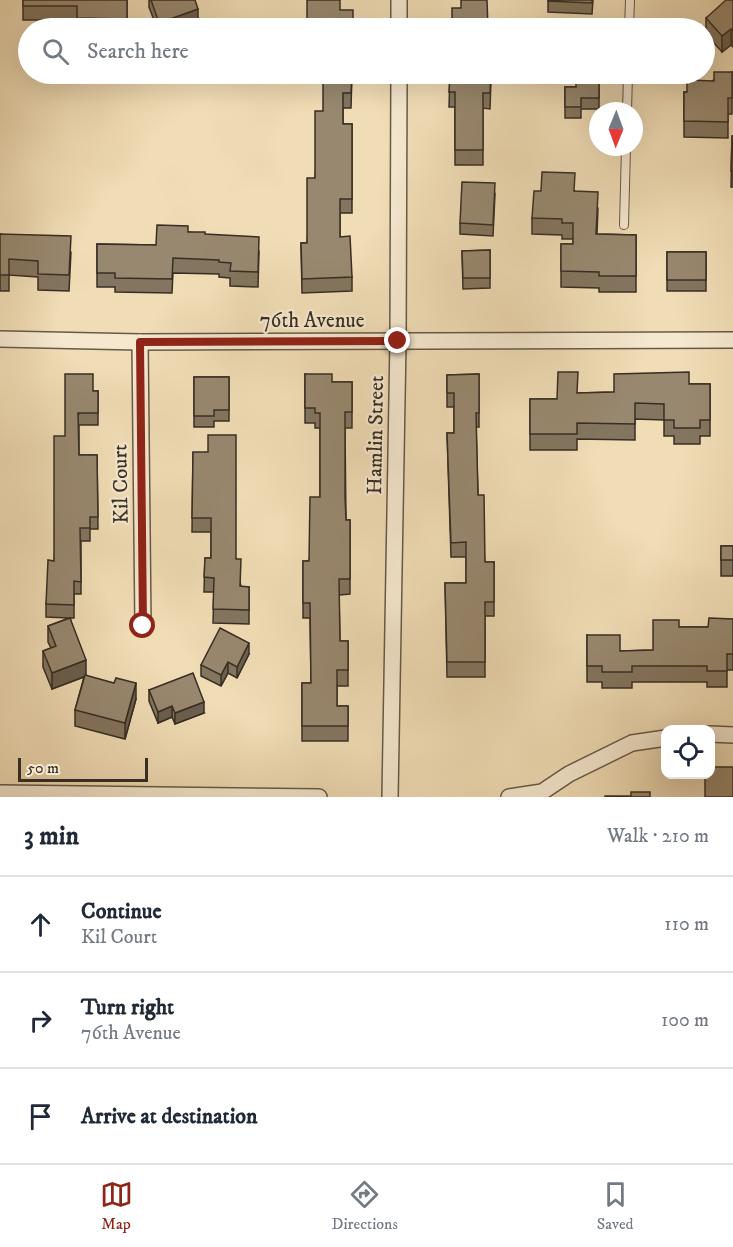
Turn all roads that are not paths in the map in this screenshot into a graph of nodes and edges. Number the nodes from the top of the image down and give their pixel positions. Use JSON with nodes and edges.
{"nodes":[{"id":1,"x":399,"y":0,"type":"edge"},
{"id":2,"x":630,"y":0,"type":"edge"},
{"id":3,"x":399,"y":18,"type":"edge"},
{"id":4,"x":629,"y":18,"type":"edge"},
{"id":5,"x":399,"y":84,"type":"edge"},
{"id":6,"x":628,"y":84,"type":"edge"},
{"id":7,"x":627,"y":102,"type":"edge"},
{"id":8,"x":626,"y":156,"type":"edge"},
{"id":9,"x":624,"y":225,"type":"dead end"},
{"id":10,"x":0,"y":339,"type":"edge"},
{"id":11,"x":733,"y":340,"type":"edge"},
{"id":12,"x":398,"y":341,"type":"junction"},
{"id":13,"x":140,"y":342,"type":"junction"},
{"id":14,"x":143,"y":626,"type":"dead end"},
{"id":15,"x":715,"y":734,"type":"edge"},
{"id":16,"x":733,"y":735,"type":"edge"},
{"id":17,"x":661,"y":739,"type":"edge"},
{"id":18,"x":0,"y":793,"type":"edge"},
{"id":19,"x":319,"y":797,"type":"edge"},
{"id":20,"x":390,"y":797,"type":"edge"},
{"id":21,"x":509,"y":797,"type":"edge"}],
"edges":[{"from":1,"to":3,"type":"street"},
{"from":2,"to":4,"type":"lane"},
{"from":5,"to":12,"type":"street","name":"Hamlin Street"},
{"from":6,"to":7,"type":"lane"},
{"from":8,"to":9,"type":"lane"},
{"from":10,"to":13,"type":"street","name":"76th Avenue"},
{"from":11,"to":12,"type":"street","name":"76th Avenue"},
{"from":12,"to":13,"type":"street","name":"76th Avenue"},
{"from":12,"to":20,"type":"street","name":"Hamlin Street"},
{"from":13,"to":14,"type":"street","name":"Kil Court"},
{"from":15,"to":16,"type":"street"},
{"from":17,"to":21,"type":"street"},
{"from":18,"to":19,"type":"street"}]}
